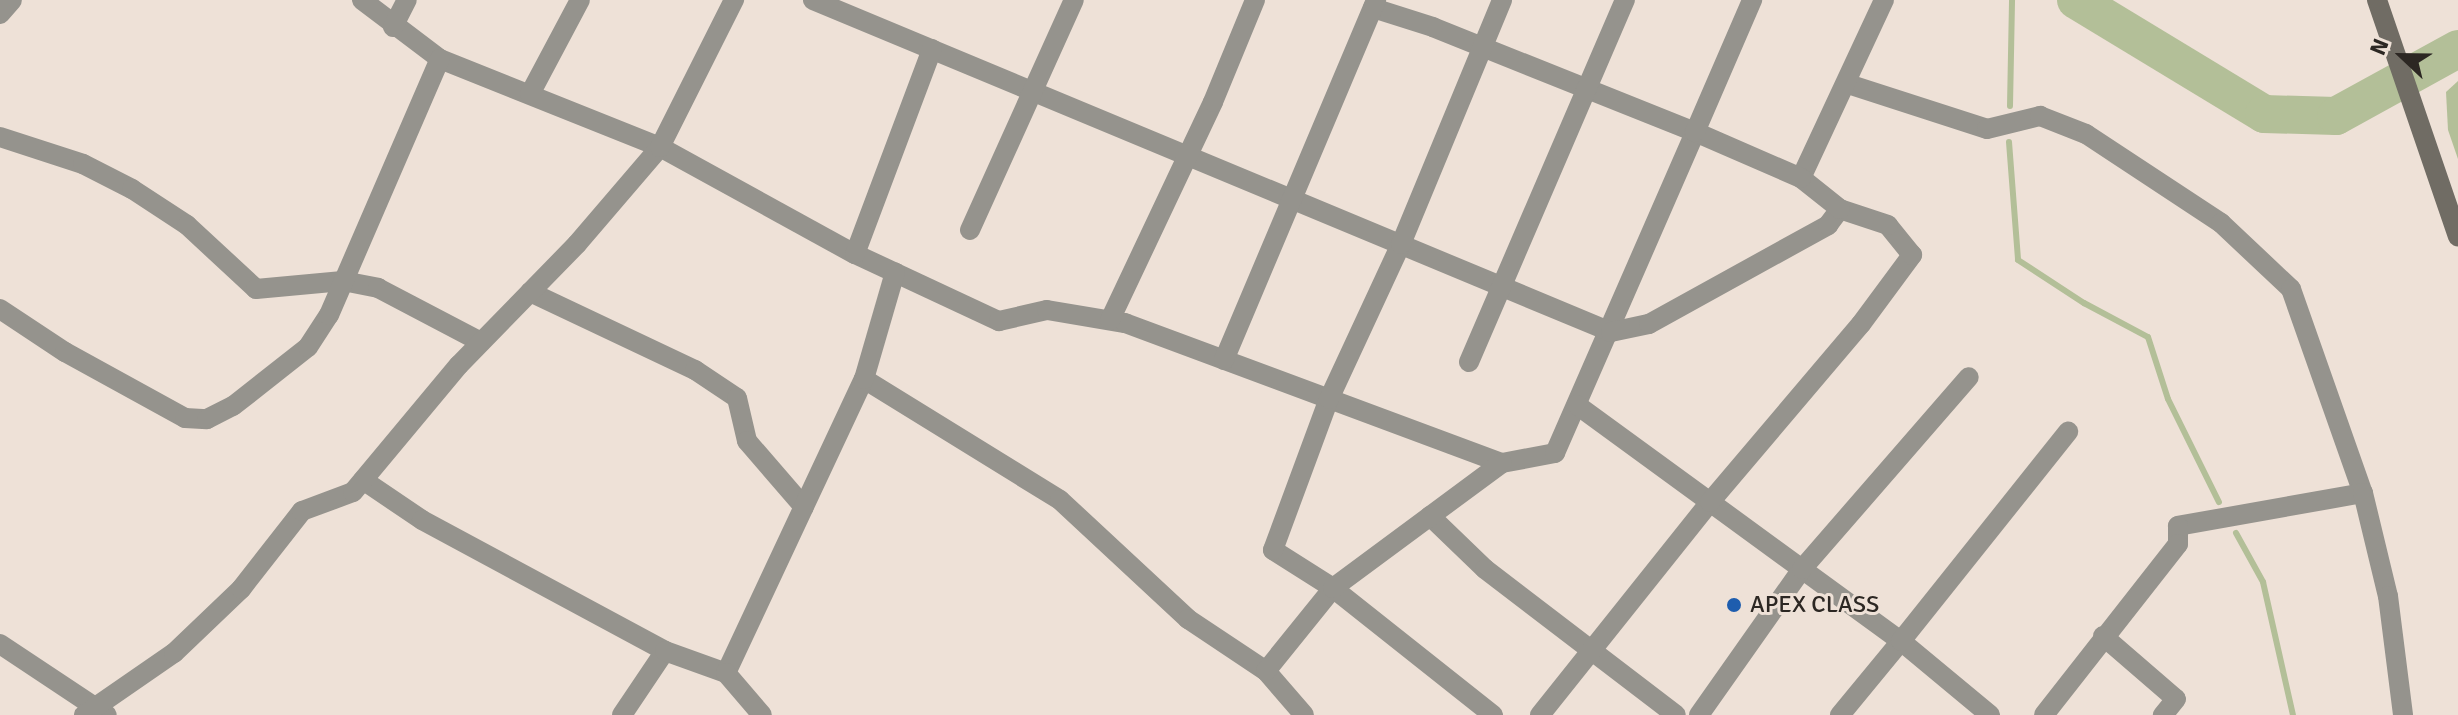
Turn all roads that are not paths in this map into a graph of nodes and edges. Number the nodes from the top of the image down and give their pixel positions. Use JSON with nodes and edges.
{"nodes":[{"id":1,"x":12,"y":0,"type":"edge"},
{"id":2,"x":362,"y":0,"type":"edge"},
{"id":3,"x":407,"y":0,"type":"edge"},
{"id":4,"x":580,"y":0,"type":"edge"},
{"id":5,"x":734,"y":0,"type":"edge"},
{"id":6,"x":813,"y":0,"type":"edge"},
{"id":7,"x":1074,"y":0,"type":"edge"},
{"id":8,"x":1255,"y":0,"type":"edge"},
{"id":9,"x":1502,"y":0,"type":"edge"},
{"id":10,"x":1625,"y":0,"type":"edge"},
{"id":11,"x":1752,"y":0,"type":"edge"},
{"id":12,"x":1884,"y":0,"type":"edge"},
{"id":13,"x":2377,"y":0,"type":"edge"},
{"id":14,"x":1374,"y":4,"type":"edge"},
{"id":15,"x":0,"y":14,"type":"edge"},
{"id":16,"x":393,"y":27,"type":"junction"},
{"id":17,"x":1482,"y":46,"type":"junction"},
{"id":18,"x":932,"y":49,"type":"junction"},
{"id":19,"x":440,"y":59,"type":"junction"},
{"id":20,"x":1848,"y":84,"type":"junction"},
{"id":21,"x":1588,"y":88,"type":"junction"},
{"id":22,"x":1032,"y":91,"type":"junction"},
{"id":23,"x":530,"y":94,"type":"junction"},
{"id":24,"x":1695,"y":132,"type":"junction"},
{"id":25,"x":0,"y":137,"type":"edge"},
{"id":26,"x":660,"y":147,"type":"junction"},
{"id":27,"x":1188,"y":155,"type":"junction"},
{"id":28,"x":1801,"y":178,"type":"junction"},
{"id":29,"x":1291,"y":198,"type":"junction"},
{"id":30,"x":1840,"y":209,"type":"junction"},
{"id":31,"x":970,"y":230,"type":"dead end"},
{"id":32,"x":2458,"y":236,"type":"edge"},
{"id":33,"x":1401,"y":244,"type":"junction"},
{"id":34,"x":855,"y":254,"type":"junction"},
{"id":35,"x":895,"y":272,"type":"junction"},
{"id":36,"x":343,"y":281,"type":"junction"},
{"id":37,"x":1503,"y":287,"type":"junction"},
{"id":38,"x":530,"y":292,"type":"junction"},
{"id":39,"x":0,"y":309,"type":"edge"},
{"id":40,"x":1110,"y":320,"type":"junction"},
{"id":41,"x":1611,"y":332,"type":"junction"},
{"id":42,"x":481,"y":342,"type":"junction"},
{"id":43,"x":1224,"y":360,"type":"junction"},
{"id":44,"x":1469,"y":362,"type":"dead end"},
{"id":45,"x":1969,"y":377,"type":"dead end"},
{"id":46,"x":864,"y":379,"type":"junction"},
{"id":47,"x":1329,"y":399,"type":"junction"},
{"id":48,"x":1577,"y":405,"type":"junction"},
{"id":49,"x":2068,"y":432,"type":"dead end"},
{"id":50,"x":1502,"y":463,"type":"junction"},
{"id":51,"x":363,"y":480,"type":"junction"},
{"id":52,"x":2363,"y":493,"type":"junction"},
{"id":53,"x":1710,"y":502,"type":"junction"},
{"id":54,"x":804,"y":507,"type":"junction"},
{"id":55,"x":1430,"y":516,"type":"junction"},
{"id":56,"x":1802,"y":569,"type":"junction"},
{"id":57,"x":1333,"y":588,"type":"junction"},
{"id":58,"x":2103,"y":636,"type":"junction"},
{"id":59,"x":1901,"y":641,"type":"junction"},
{"id":60,"x":0,"y":644,"type":"edge"},
{"id":61,"x":665,"y":651,"type":"junction"},
{"id":62,"x":1591,"y":652,"type":"junction"},
{"id":63,"x":1266,"y":671,"type":"junction"},
{"id":64,"x":726,"y":673,"type":"junction"},
{"id":65,"x":94,"y":712,"type":"edge"},
{"id":66,"x":622,"y":715,"type":"edge"},
{"id":67,"x":762,"y":715,"type":"edge"},
{"id":68,"x":1304,"y":715,"type":"edge"},
{"id":69,"x":1493,"y":715,"type":"edge"},
{"id":70,"x":1540,"y":715,"type":"edge"},
{"id":71,"x":1676,"y":715,"type":"edge"},
{"id":72,"x":1699,"y":715,"type":"edge"},
{"id":73,"x":1840,"y":715,"type":"edge"},
{"id":74,"x":1990,"y":715,"type":"edge"},
{"id":75,"x":2044,"y":715,"type":"edge"},
{"id":76,"x":2163,"y":715,"type":"edge"},
{"id":77,"x":2403,"y":715,"type":"edge"}],
"edges":[{"from":1,"to":15,"type":"street"},
{"from":2,"to":16,"type":"street"},
{"from":3,"to":16,"type":"street"},
{"from":4,"to":23,"type":"street"},
{"from":5,"to":26,"type":"street"},
{"from":6,"to":18,"type":"street"},
{"from":7,"to":22,"type":"street"},
{"from":8,"to":27,"type":"street"},
{"from":9,"to":17,"type":"street"},
{"from":10,"to":21,"type":"street"},
{"from":11,"to":24,"type":"street"},
{"from":12,"to":20,"type":"street"},
{"from":13,"to":32,"type":"street"},
{"from":14,"to":17,"type":"street"},
{"from":14,"to":29,"type":"street"},
{"from":16,"to":19,"type":"street"},
{"from":17,"to":21,"type":"street"},
{"from":17,"to":33,"type":"street"},
{"from":18,"to":22,"type":"street"},
{"from":18,"to":34,"type":"street"},
{"from":19,"to":23,"type":"street"},
{"from":19,"to":36,"type":"street"},
{"from":20,"to":28,"type":"street"},
{"from":20,"to":52,"type":"street"},
{"from":21,"to":24,"type":"street"},
{"from":21,"to":37,"type":"street"},
{"from":22,"to":27,"type":"street"},
{"from":22,"to":31,"type":"street"},
{"from":23,"to":26,"type":"street"},
{"from":24,"to":28,"type":"street"},
{"from":24,"to":41,"type":"street"},
{"from":25,"to":36,"type":"street"},
{"from":26,"to":34,"type":"street"},
{"from":26,"to":38,"type":"street"},
{"from":27,"to":29,"type":"street"},
{"from":27,"to":40,"type":"street"},
{"from":28,"to":30,"type":"street"},
{"from":29,"to":33,"type":"street"},
{"from":29,"to":43,"type":"street"},
{"from":30,"to":41,"type":"street"},
{"from":30,"to":53,"type":"street"},
{"from":33,"to":37,"type":"street"},
{"from":33,"to":47,"type":"street"},
{"from":34,"to":35,"type":"street"},
{"from":35,"to":40,"type":"street"},
{"from":35,"to":46,"type":"street"},
{"from":36,"to":39,"type":"street"},
{"from":36,"to":42,"type":"street"},
{"from":37,"to":41,"type":"street"},
{"from":37,"to":44,"type":"street"},
{"from":38,"to":42,"type":"street"},
{"from":38,"to":54,"type":"street"},
{"from":40,"to":43,"type":"street"},
{"from":41,"to":48,"type":"street"},
{"from":42,"to":51,"type":"street"},
{"from":43,"to":47,"type":"street"},
{"from":45,"to":56,"type":"street"},
{"from":46,"to":54,"type":"street"},
{"from":46,"to":63,"type":"street"},
{"from":47,"to":50,"type":"street"},
{"from":47,"to":57,"type":"street"},
{"from":48,"to":50,"type":"street"},
{"from":48,"to":53,"type":"street"},
{"from":49,"to":59,"type":"street"},
{"from":50,"to":55,"type":"street"},
{"from":51,"to":61,"type":"street"},
{"from":51,"to":65,"type":"street"},
{"from":52,"to":58,"type":"street"},
{"from":52,"to":77,"type":"street"},
{"from":53,"to":56,"type":"street"},
{"from":53,"to":62,"type":"street"},
{"from":54,"to":64,"type":"street"},
{"from":55,"to":57,"type":"street"},
{"from":55,"to":62,"type":"street"},
{"from":56,"to":59,"type":"street"},
{"from":56,"to":72,"type":"street"},
{"from":57,"to":63,"type":"street"},
{"from":57,"to":69,"type":"street"},
{"from":58,"to":75,"type":"street"},
{"from":58,"to":76,"type":"street"},
{"from":59,"to":73,"type":"street"},
{"from":59,"to":74,"type":"street"},
{"from":60,"to":65,"type":"street"},
{"from":61,"to":64,"type":"street"},
{"from":61,"to":66,"type":"street"},
{"from":62,"to":70,"type":"street"},
{"from":62,"to":71,"type":"street"},
{"from":63,"to":68,"type":"street"},
{"from":64,"to":67,"type":"street"}]}
